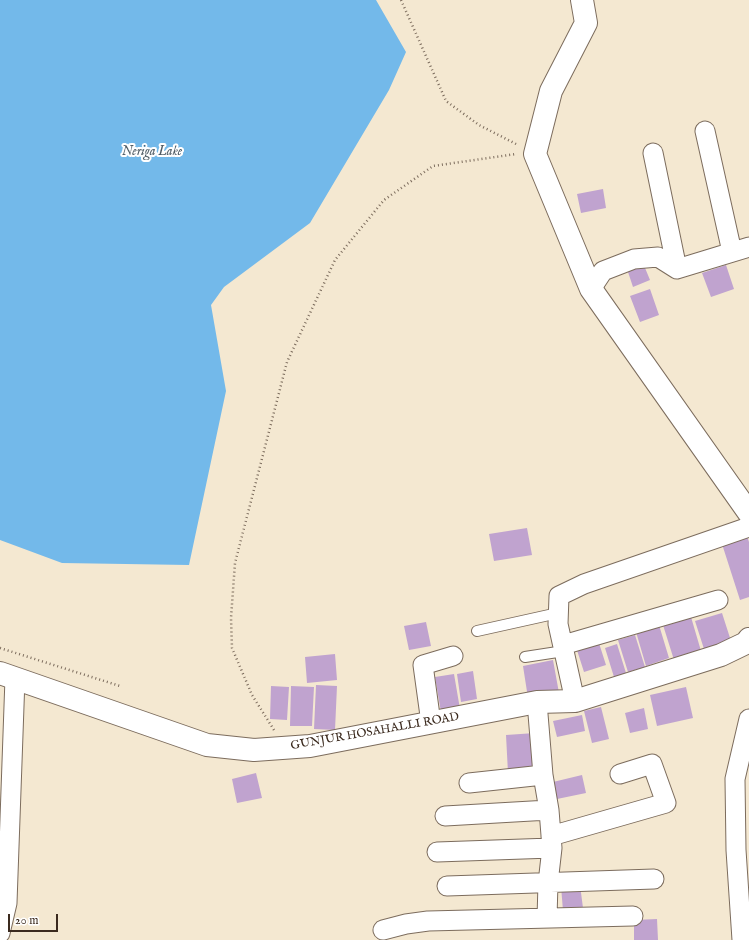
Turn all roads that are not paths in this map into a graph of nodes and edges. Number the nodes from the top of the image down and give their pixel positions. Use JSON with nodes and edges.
{"nodes":[{"id":1,"x":582,"y":0,"type":"edge"},
{"id":2,"x":705,"y":131,"type":"dead end"},
{"id":3,"x":653,"y":153,"type":"dead end"},
{"id":4,"x":740,"y":249,"type":"edge"},
{"id":5,"x":676,"y":269,"type":"junction"},
{"id":6,"x":591,"y":289,"type":"junction"},
{"id":7,"x":749,"y":513,"type":"edge"},
{"id":8,"x":749,"y":527,"type":"edge"},
{"id":9,"x":718,"y":600,"type":"dead end"},
{"id":10,"x":558,"y":613,"type":"junction"},
{"id":11,"x":477,"y":631,"type":"dead end"},
{"id":12,"x":748,"y":644,"type":"edge"},
{"id":13,"x":564,"y":648,"type":"junction"},
{"id":14,"x":453,"y":656,"type":"dead end"},
{"id":15,"x":525,"y":657,"type":"dead end"},
{"id":16,"x":7,"y":676,"type":"edge"},
{"id":17,"x":575,"y":701,"type":"junction"},
{"id":18,"x":537,"y":702,"type":"junction"},
{"id":19,"x":749,"y":719,"type":"edge"},
{"id":20,"x":431,"y":723,"type":"junction"},
{"id":21,"x":620,"y":774,"type":"dead end"},
{"id":22,"x":543,"y":775,"type":"junction"},
{"id":23,"x":469,"y":783,"type":"dead end"},
{"id":24,"x":549,"y":810,"type":"junction"},
{"id":25,"x":445,"y":816,"type":"dead end"},
{"id":26,"x":551,"y":842,"type":"junction"},
{"id":27,"x":742,"y":850,"type":"edge"},
{"id":28,"x":437,"y":852,"type":"dead end"},
{"id":29,"x":654,"y":879,"type":"dead end"},
{"id":30,"x":548,"y":883,"type":"junction"},
{"id":31,"x":447,"y":886,"type":"dead end"},
{"id":32,"x":634,"y":916,"type":"dead end"},
{"id":33,"x":547,"y":918,"type":"junction"},
{"id":34,"x":383,"y":930,"type":"dead end"},
{"id":35,"x":0,"y":933,"type":"edge"},
{"id":36,"x":742,"y":940,"type":"edge"}],
"edges":[{"from":1,"to":6,"type":"street"},
{"from":2,"to":4,"type":"street"},
{"from":3,"to":5,"type":"street"},
{"from":4,"to":5,"type":"street"},
{"from":5,"to":6,"type":"street"},
{"from":6,"to":7,"type":"street"},
{"from":8,"to":10,"type":"street"},
{"from":9,"to":13,"type":"street"},
{"from":10,"to":11,"type":"lane"},
{"from":10,"to":13,"type":"street"},
{"from":12,"to":17,"type":"street","name":"GUNJUR HOSAHALLI ROAD"},
{"from":13,"to":15,"type":"lane"},
{"from":13,"to":17,"type":"street"},
{"from":14,"to":20,"type":"street"},
{"from":16,"to":20,"type":"street","name":"GUNJUR HOSAHALLI ROAD"},
{"from":16,"to":35,"type":"street"},
{"from":17,"to":18,"type":"street","name":"GUNJUR HOSAHALLI ROAD"},
{"from":18,"to":20,"type":"street","name":"GUNJUR HOSAHALLI ROAD"},
{"from":18,"to":22,"type":"street"},
{"from":19,"to":27,"type":"street"},
{"from":21,"to":26,"type":"street"},
{"from":22,"to":23,"type":"street"},
{"from":22,"to":24,"type":"street"},
{"from":24,"to":25,"type":"street"},
{"from":24,"to":26,"type":"street"},
{"from":26,"to":28,"type":"street"},
{"from":26,"to":30,"type":"street"},
{"from":27,"to":36,"type":"street"},
{"from":29,"to":30,"type":"street"},
{"from":30,"to":31,"type":"street"},
{"from":30,"to":33,"type":"street"},
{"from":32,"to":33,"type":"street"},
{"from":33,"to":34,"type":"street"}]}
